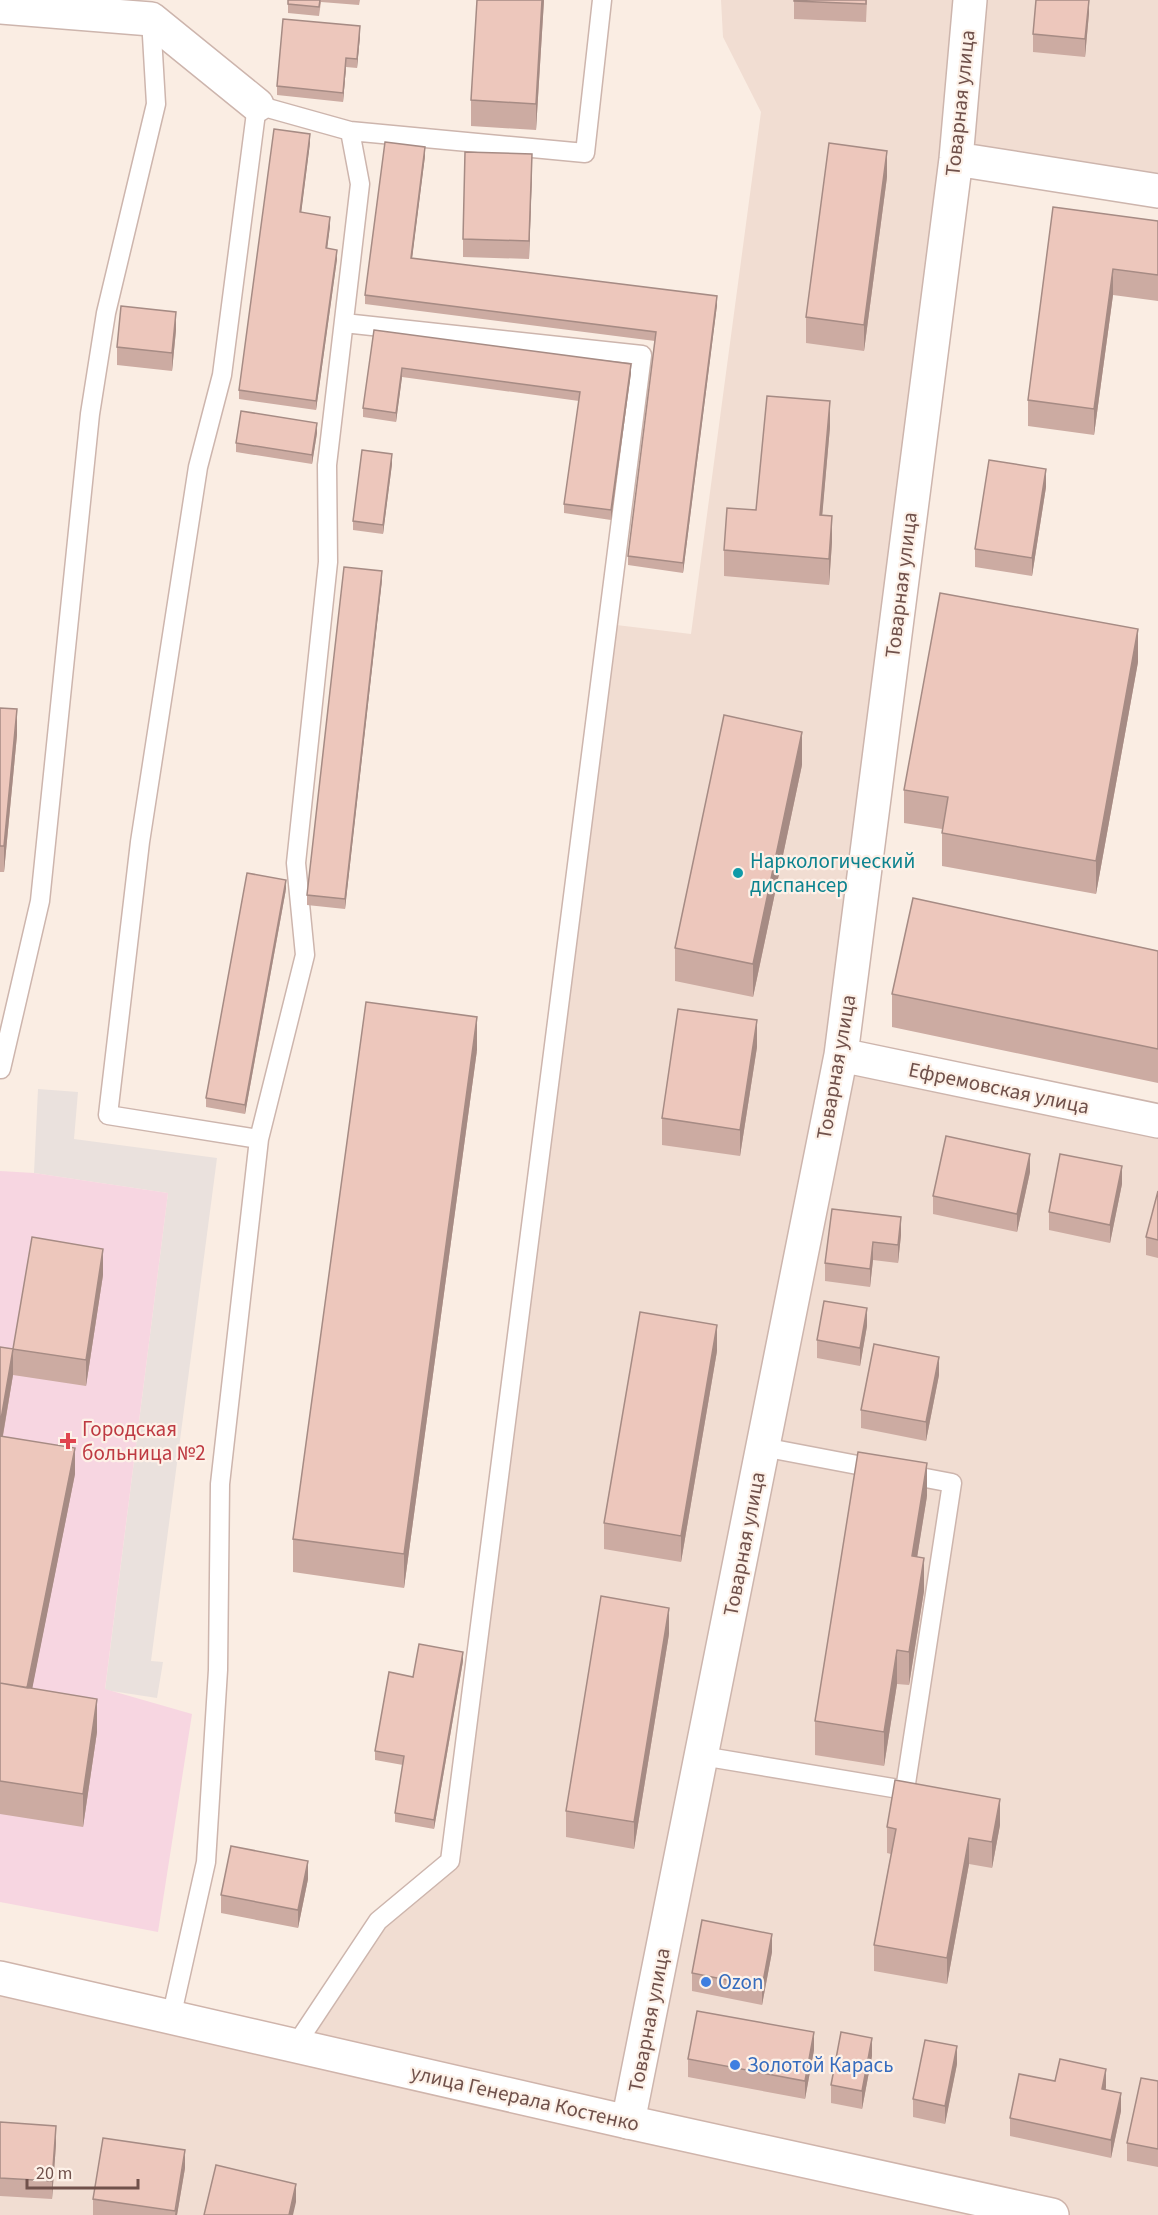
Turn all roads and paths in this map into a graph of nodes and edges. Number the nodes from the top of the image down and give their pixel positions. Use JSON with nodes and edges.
{"nodes":[{"id":1,"x":602,"y":0,"type":"edge"},
{"id":2,"x":970,"y":0,"type":"edge"},
{"id":3,"x":0,"y":7,"type":"edge"},
{"id":4,"x":151,"y":19,"type":"junction"},
{"id":5,"x":257,"y":105,"type":"junction"},
{"id":6,"x":350,"y":131,"type":"junction"},
{"id":7,"x":956,"y":159,"type":"junction"},
{"id":8,"x":1158,"y":191,"type":"edge"},
{"id":9,"x":344,"y":322,"type":"junction"},
{"id":10,"x":841,"y":1055,"type":"junction"},
{"id":11,"x":1,"y":1069,"type":"edge"},
{"id":12,"x":1158,"y":1121,"type":"edge"},
{"id":13,"x":259,"y":1139,"type":"junction"},
{"id":14,"x":763,"y":1447,"type":"junction"},
{"id":15,"x":702,"y":1756,"type":"junction"},
{"id":16,"x":0,"y":1978,"type":"edge"},
{"id":17,"x":171,"y":2018,"type":"junction"},
{"id":18,"x":295,"y":2046,"type":"junction"},
{"id":19,"x":628,"y":2122,"type":"junction"},
{"id":20,"x":1052,"y":2215,"type":"edge"}],
"edges":[{"from":1,"to":6,"type":"lane"},
{"from":2,"to":7,"type":"street","name":"Товарная улица"},
{"from":3,"to":4,"type":"street"},
{"from":4,"to":5,"type":"street"},
{"from":4,"to":11,"type":"lane"},
{"from":5,"to":6,"type":"lane"},
{"from":5,"to":13,"type":"lane"},
{"from":6,"to":9,"type":"lane"},
{"from":7,"to":8,"type":"street"},
{"from":7,"to":10,"type":"street","name":"Товарная улица"},
{"from":9,"to":13,"type":"lane"},
{"from":9,"to":18,"type":"lane"},
{"from":10,"to":12,"type":"street","name":"Ефремовская улица"},
{"from":10,"to":14,"type":"street","name":"Товарная улица"},
{"from":13,"to":17,"type":"lane"},
{"from":14,"to":15,"type":"street","name":"Товарная улица"},
{"from":14,"to":15,"type":"lane"},
{"from":15,"to":19,"type":"street","name":"Товарная улица"},
{"from":16,"to":17,"type":"street","name":"улица Генерала Костенко"},
{"from":17,"to":18,"type":"street","name":"улица Генерала Костенко"},
{"from":18,"to":19,"type":"street","name":"улица Генерала Костенко"},
{"from":19,"to":20,"type":"street","name":"улица Генерала Костенко"}]}
